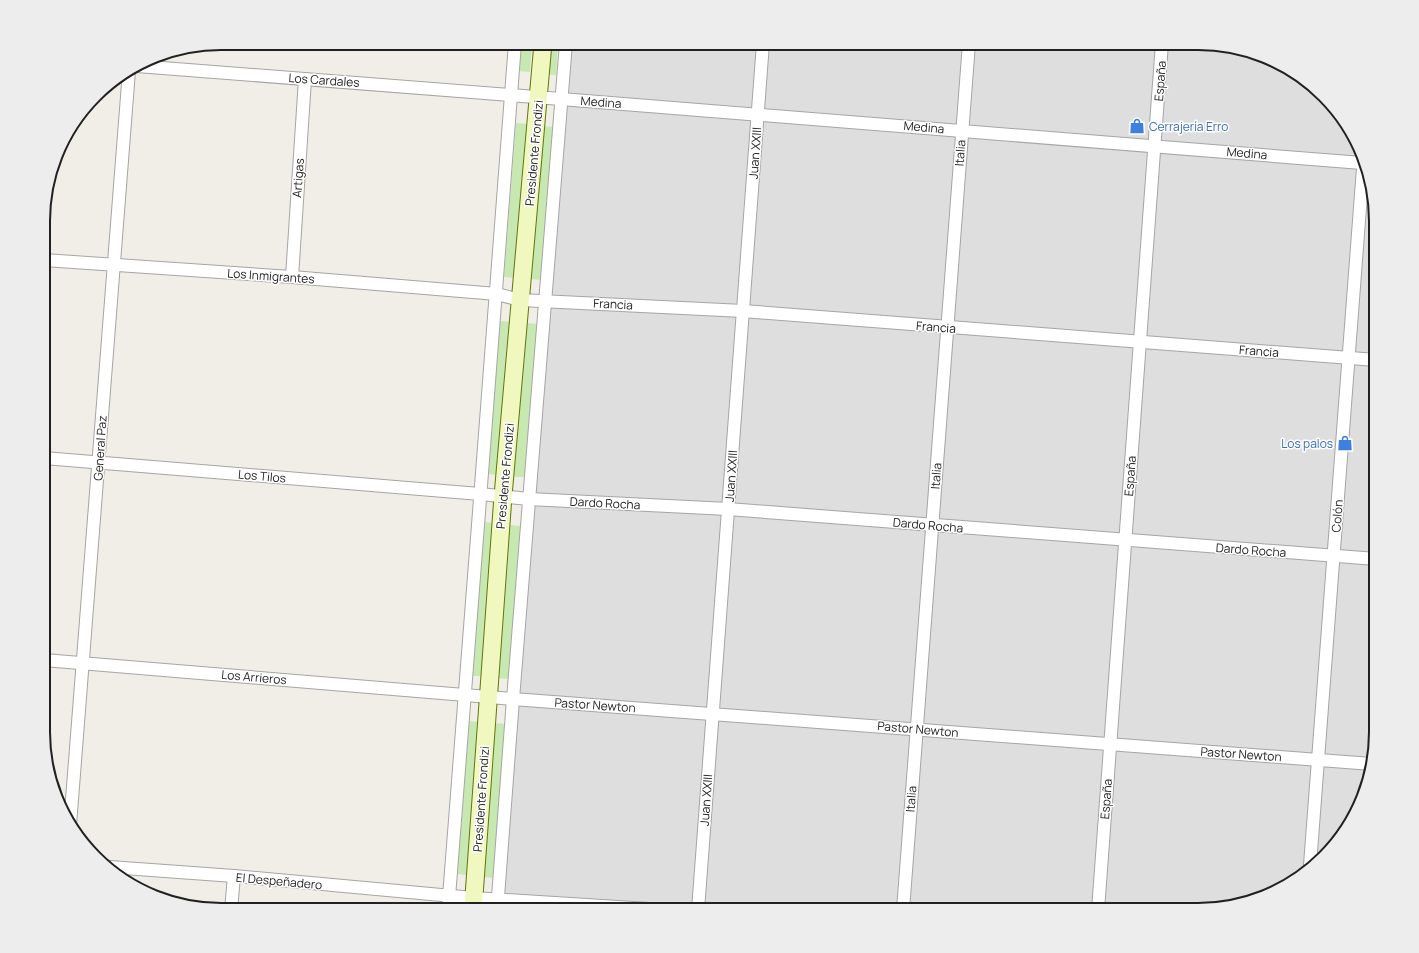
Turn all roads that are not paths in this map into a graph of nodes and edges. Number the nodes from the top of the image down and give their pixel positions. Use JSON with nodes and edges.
{"nodes":[{"id":1,"x":514,"y":50,"type":"edge"},
{"id":2,"x":542,"y":50,"type":"edge"},
{"id":3,"x":565,"y":50,"type":"edge"},
{"id":4,"x":763,"y":50,"type":"edge"},
{"id":5,"x":968,"y":50,"type":"edge"},
{"id":6,"x":1162,"y":50,"type":"edge"},
{"id":7,"x":147,"y":67,"type":"edge"},
{"id":8,"x":129,"y":77,"type":"edge"},
{"id":9,"x":305,"y":79,"type":"junction"},
{"id":10,"x":511,"y":95,"type":"junction"},
{"id":11,"x":539,"y":97,"type":"junction"},
{"id":12,"x":561,"y":99,"type":"junction"},
{"id":13,"x":758,"y":114,"type":"junction"},
{"id":14,"x":962,"y":130,"type":"junction"},
{"id":15,"x":1155,"y":145,"type":"junction"},
{"id":16,"x":1358,"y":162,"type":"edge"},
{"id":17,"x":1363,"y":174,"type":"edge"},
{"id":18,"x":50,"y":260,"type":"edge"},
{"id":19,"x":114,"y":265,"type":"junction"},
{"id":20,"x":292,"y":278,"type":"junction"},
{"id":21,"x":497,"y":294,"type":"junction"},
{"id":22,"x":520,"y":300,"type":"junction"},
{"id":23,"x":545,"y":301,"type":"junction"},
{"id":24,"x":743,"y":312,"type":"junction"},
{"id":25,"x":947,"y":328,"type":"junction"},
{"id":26,"x":1140,"y":343,"type":"junction"},
{"id":27,"x":1349,"y":358,"type":"junction"},
{"id":28,"x":1369,"y":359,"type":"edge"},
{"id":29,"x":50,"y":458,"type":"edge"},
{"id":30,"x":98,"y":462,"type":"junction"},
{"id":31,"x":480,"y":494,"type":"junction"},
{"id":32,"x":503,"y":496,"type":"junction"},
{"id":33,"x":529,"y":499,"type":"junction"},
{"id":34,"x":728,"y":509,"type":"junction"},
{"id":35,"x":932,"y":525,"type":"junction"},
{"id":36,"x":1125,"y":541,"type":"junction"},
{"id":37,"x":1334,"y":556,"type":"junction"},
{"id":38,"x":1369,"y":558,"type":"edge"},
{"id":39,"x":50,"y":660,"type":"edge"},
{"id":40,"x":83,"y":663,"type":"junction"},
{"id":41,"x":464,"y":694,"type":"junction"},
{"id":42,"x":488,"y":696,"type":"junction"},
{"id":43,"x":512,"y":698,"type":"junction"},
{"id":44,"x":713,"y":713,"type":"junction"},
{"id":45,"x":916,"y":729,"type":"junction"},
{"id":46,"x":1110,"y":744,"type":"junction"},
{"id":47,"x":1318,"y":760,"type":"junction"},
{"id":48,"x":1366,"y":764,"type":"edge"},
{"id":49,"x":71,"y":814,"type":"edge"},
{"id":50,"x":1310,"y":862,"type":"edge"},
{"id":51,"x":116,"y":867,"type":"edge"},
{"id":52,"x":234,"y":876,"type":"junction"},
{"id":53,"x":449,"y":896,"type":"junction"},
{"id":54,"x":232,"y":903,"type":"edge"},
{"id":55,"x":448,"y":903,"type":"edge"},
{"id":56,"x":471,"y":903,"type":"edge"},
{"id":57,"x":474,"y":903,"type":"edge"},
{"id":58,"x":498,"y":903,"type":"edge"},
{"id":59,"x":699,"y":903,"type":"edge"},
{"id":60,"x":904,"y":903,"type":"edge"},
{"id":61,"x":1099,"y":903,"type":"edge"}],
"edges":[{"from":1,"to":10,"type":"street","name":"Presidente Frondizi"},
{"from":2,"to":11,"type":"main road","name":"Presidente Frondizi"},
{"from":3,"to":12,"type":"street","name":"Presidente Frondizi"},
{"from":4,"to":13,"type":"street","name":"Juan XXIII"},
{"from":5,"to":14,"type":"street","name":"Italia"},
{"from":6,"to":15,"type":"street","name":"España"},
{"from":7,"to":9,"type":"street","name":"Los Cardales"},
{"from":8,"to":19,"type":"street","name":"General Paz"},
{"from":9,"to":10,"type":"street","name":"Los Cardales"},
{"from":9,"to":20,"type":"street","name":"Artigas"},
{"from":10,"to":11,"type":"street","name":"Medina"},
{"from":10,"to":21,"type":"street","name":"Presidente Frondizi"},
{"from":11,"to":12,"type":"street","name":"Medina"},
{"from":11,"to":22,"type":"main road","name":"Presidente Frondizi"},
{"from":12,"to":13,"type":"street","name":"Medina"},
{"from":12,"to":23,"type":"street","name":"Presidente Frondizi"},
{"from":13,"to":14,"type":"street","name":"Medina"},
{"from":13,"to":24,"type":"street","name":"Juan XXIII"},
{"from":14,"to":15,"type":"street","name":"Medina"},
{"from":14,"to":25,"type":"street","name":"Italia"},
{"from":15,"to":16,"type":"street","name":"Medina"},
{"from":15,"to":26,"type":"street","name":"España"},
{"from":17,"to":27,"type":"street","name":"Colón"},
{"from":18,"to":19,"type":"street","name":"Los Inmigrantes"},
{"from":19,"to":20,"type":"street","name":"Los Inmigrantes"},
{"from":19,"to":30,"type":"street","name":"General Paz"},
{"from":20,"to":21,"type":"street","name":"Los Inmigrantes"},
{"from":21,"to":22,"type":"street","name":"Francia"},
{"from":21,"to":31,"type":"street","name":"Presidente Frondizi"},
{"from":22,"to":23,"type":"street","name":"Francia"},
{"from":22,"to":32,"type":"main road","name":"Presidente Frondizi"},
{"from":23,"to":24,"type":"street","name":"Francia"},
{"from":23,"to":33,"type":"street","name":"Presidente Frondizi"},
{"from":24,"to":25,"type":"street","name":"Francia"},
{"from":24,"to":34,"type":"street","name":"Juan XXIII"},
{"from":25,"to":26,"type":"street","name":"Francia"},
{"from":25,"to":35,"type":"street","name":"Italia"},
{"from":26,"to":27,"type":"street","name":"Francia"},
{"from":26,"to":36,"type":"street","name":"España"},
{"from":27,"to":28,"type":"street","name":"Francia"},
{"from":27,"to":37,"type":"street","name":"Colón"},
{"from":29,"to":30,"type":"street","name":"Los Tilos"},
{"from":30,"to":31,"type":"street","name":"Los Tilos"},
{"from":30,"to":40,"type":"street","name":"General Paz"},
{"from":31,"to":32,"type":"street","name":"Dardo Rocha"},
{"from":31,"to":41,"type":"street","name":"Presidente Frondizi"},
{"from":32,"to":33,"type":"street","name":"Dardo Rocha"},
{"from":32,"to":42,"type":"main road","name":"Presidente Frondizi"},
{"from":33,"to":34,"type":"street","name":"Dardo Rocha"},
{"from":33,"to":43,"type":"street","name":"Presidente Frondizi"},
{"from":34,"to":35,"type":"street","name":"Dardo Rocha"},
{"from":34,"to":44,"type":"street","name":"Juan XXIII"},
{"from":35,"to":36,"type":"street","name":"Dardo Rocha"},
{"from":35,"to":45,"type":"street","name":"Italia"},
{"from":36,"to":37,"type":"street","name":"Dardo Rocha"},
{"from":36,"to":46,"type":"street","name":"España"},
{"from":37,"to":38,"type":"street","name":"Dardo Rocha"},
{"from":37,"to":47,"type":"street","name":"Colón"},
{"from":39,"to":40,"type":"street","name":"Los Arrieros"},
{"from":40,"to":41,"type":"street","name":"Los Arrieros"},
{"from":40,"to":49,"type":"street","name":"General Paz"},
{"from":41,"to":42,"type":"street","name":"Pastor Newton"},
{"from":41,"to":53,"type":"street","name":"Presidente Frondizi"},
{"from":42,"to":43,"type":"street","name":"Pastor Newton"},
{"from":42,"to":57,"type":"main road","name":"Presidente Frondizi"},
{"from":43,"to":44,"type":"street","name":"Pastor Newton"},
{"from":43,"to":58,"type":"street","name":"Presidente Frondizi"},
{"from":44,"to":45,"type":"street","name":"Pastor Newton"},
{"from":44,"to":59,"type":"street","name":"Juan XXIII"},
{"from":45,"to":46,"type":"street","name":"Pastor Newton"},
{"from":45,"to":60,"type":"street","name":"Italia"},
{"from":46,"to":47,"type":"street","name":"Pastor Newton"},
{"from":46,"to":61,"type":"street","name":"España"},
{"from":47,"to":48,"type":"street","name":"Pastor Newton"},
{"from":47,"to":50,"type":"street","name":"Colón"},
{"from":51,"to":52,"type":"street","name":"El Despeñadero"},
{"from":52,"to":53,"type":"street","name":"El Despeñadero"},
{"from":52,"to":54,"type":"street"},
{"from":53,"to":55,"type":"street","name":"Presidente Frondizi"},
{"from":53,"to":56,"type":"street","name":"El Despeñadero"}]}
